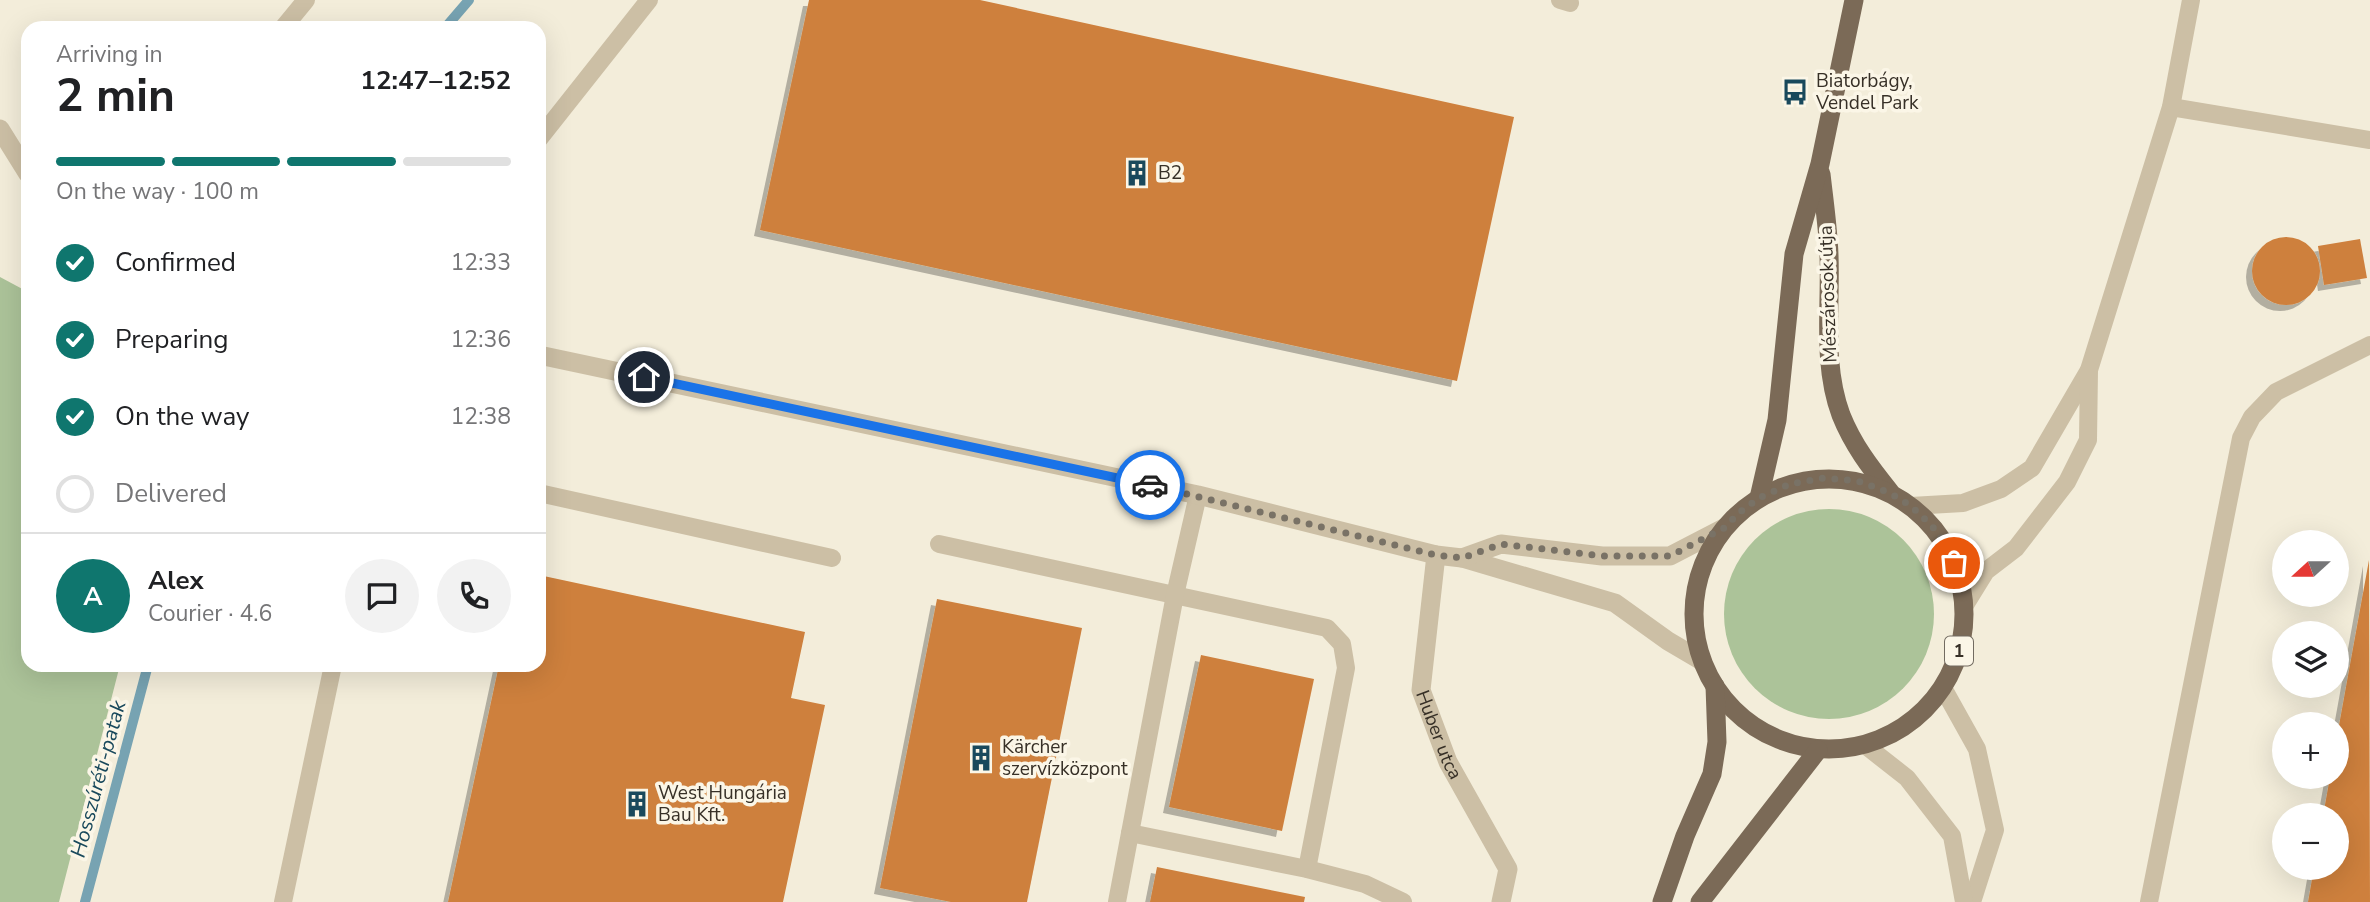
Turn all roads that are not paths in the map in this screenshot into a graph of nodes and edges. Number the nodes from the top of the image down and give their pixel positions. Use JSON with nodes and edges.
{"nodes":[{"id":1,"x":306,"y":0,"type":"edge"},
{"id":2,"x":649,"y":0,"type":"edge"},
{"id":3,"x":1854,"y":0,"type":"edge"},
{"id":4,"x":2191,"y":0,"type":"edge"},
{"id":5,"x":289,"y":21,"type":"edge"},
{"id":6,"x":2171,"y":107,"type":"junction"},
{"id":7,"x":0,"y":129,"type":"edge"},
{"id":8,"x":546,"y":130,"type":"edge"},
{"id":9,"x":2370,"y":140,"type":"edge"},
{"id":10,"x":21,"y":163,"type":"edge"},
{"id":11,"x":1820,"y":164,"type":"junction"},
{"id":12,"x":2370,"y":345,"type":"edge"},
{"id":13,"x":546,"y":356,"type":"edge"},
{"id":14,"x":2089,"y":370,"type":"junction"},
{"id":15,"x":1890,"y":493,"type":"junction"},
{"id":16,"x":1198,"y":495,"type":"junction"},
{"id":17,"x":546,"y":496,"type":"edge"},
{"id":18,"x":1759,"y":498,"type":"junction"},
{"id":19,"x":1911,"y":506,"type":"junction"},
{"id":20,"x":1724,"y":528,"type":"junction"},
{"id":21,"x":939,"y":544,"type":"dead end"},
{"id":22,"x":1436,"y":555,"type":"junction"},
{"id":23,"x":832,"y":558,"type":"dead end"},
{"id":24,"x":1462,"y":558,"type":"junction"},
{"id":25,"x":1175,"y":595,"type":"junction"},
{"id":26,"x":1965,"y":605,"type":"junction"},
{"id":27,"x":1702,"y":661,"type":"junction"},
{"id":28,"x":332,"y":672,"type":"edge"},
{"id":29,"x":1715,"y":686,"type":"junction"},
{"id":30,"x":1943,"y":688,"type":"junction"},
{"id":31,"x":1865,"y":745,"type":"junction"},
{"id":32,"x":1818,"y":750,"type":"junction"},
{"id":33,"x":1130,"y":833,"type":"junction"},
{"id":34,"x":1307,"y":869,"type":"junction"},
{"id":35,"x":284,"y":902,"type":"edge"},
{"id":36,"x":1117,"y":902,"type":"edge"},
{"id":37,"x":1402,"y":902,"type":"edge"},
{"id":38,"x":1501,"y":902,"type":"edge"},
{"id":39,"x":1662,"y":902,"type":"edge"},
{"id":40,"x":1700,"y":902,"type":"edge"},
{"id":41,"x":1965,"y":902,"type":"edge"},
{"id":42,"x":1972,"y":902,"type":"edge"},
{"id":43,"x":2149,"y":902,"type":"edge"}],
"edges":[{"from":1,"to":5,"type":"lane"},
{"from":2,"to":8,"type":"lane"},
{"from":3,"to":11,"type":"main road","name":"Mészárosok útja","number":"1"},
{"from":4,"to":6,"type":"lane"},
{"from":6,"to":9,"type":"lane"},
{"from":6,"to":14,"type":"lane"},
{"from":7,"to":10,"type":"street"},
{"from":11,"to":15,"type":"main road","name":"Mészárosok útja","number":"1"},
{"from":11,"to":18,"type":"main road","name":"Mészárosok útja","number":"1"},
{"from":12,"to":43,"type":"lane"},
{"from":13,"to":16,"type":"street"},
{"from":14,"to":19,"type":"lane"},
{"from":14,"to":26,"type":"lane"},
{"from":15,"to":18,"type":"main road","name":"Mészárosok útja","number":"1"},
{"from":15,"to":19,"type":"main road","name":"Mészárosok útja","number":"1"},
{"from":16,"to":22,"type":"street"},
{"from":16,"to":25,"type":"lane"},
{"from":17,"to":23,"type":"lane"},
{"from":18,"to":20,"type":"main road","name":"Mészárosok útja","number":"1"},
{"from":19,"to":26,"type":"main road","name":"Mészárosok útja","number":"1"},
{"from":20,"to":24,"type":"street"},
{"from":20,"to":27,"type":"main road","name":"Mészárosok útja","number":"1"},
{"from":21,"to":25,"type":"lane"},
{"from":22,"to":24,"type":"street"},
{"from":22,"to":38,"type":"street","name":"Huber utca"},
{"from":24,"to":27,"type":"street"},
{"from":25,"to":33,"type":"lane"},
{"from":25,"to":34,"type":"lane"},
{"from":26,"to":30,"type":"main road","name":"Mészárosok útja","number":"1"},
{"from":27,"to":29,"type":"main road","name":"Mészárosok útja","number":"1"},
{"from":28,"to":35,"type":"lane"},
{"from":29,"to":32,"type":"main road","name":"Mészárosok útja","number":"1"},
{"from":29,"to":39,"type":"main road","name":"Mészárosok útja","number":"1"},
{"from":30,"to":31,"type":"main road","name":"Mészárosok útja","number":"1"},
{"from":30,"to":42,"type":"lane"},
{"from":31,"to":32,"type":"main road","name":"Mészárosok útja","number":"1"},
{"from":31,"to":41,"type":"lane"},
{"from":32,"to":40,"type":"main road"},
{"from":33,"to":34,"type":"lane"},
{"from":33,"to":36,"type":"lane"},
{"from":34,"to":37,"type":"lane"}]}
